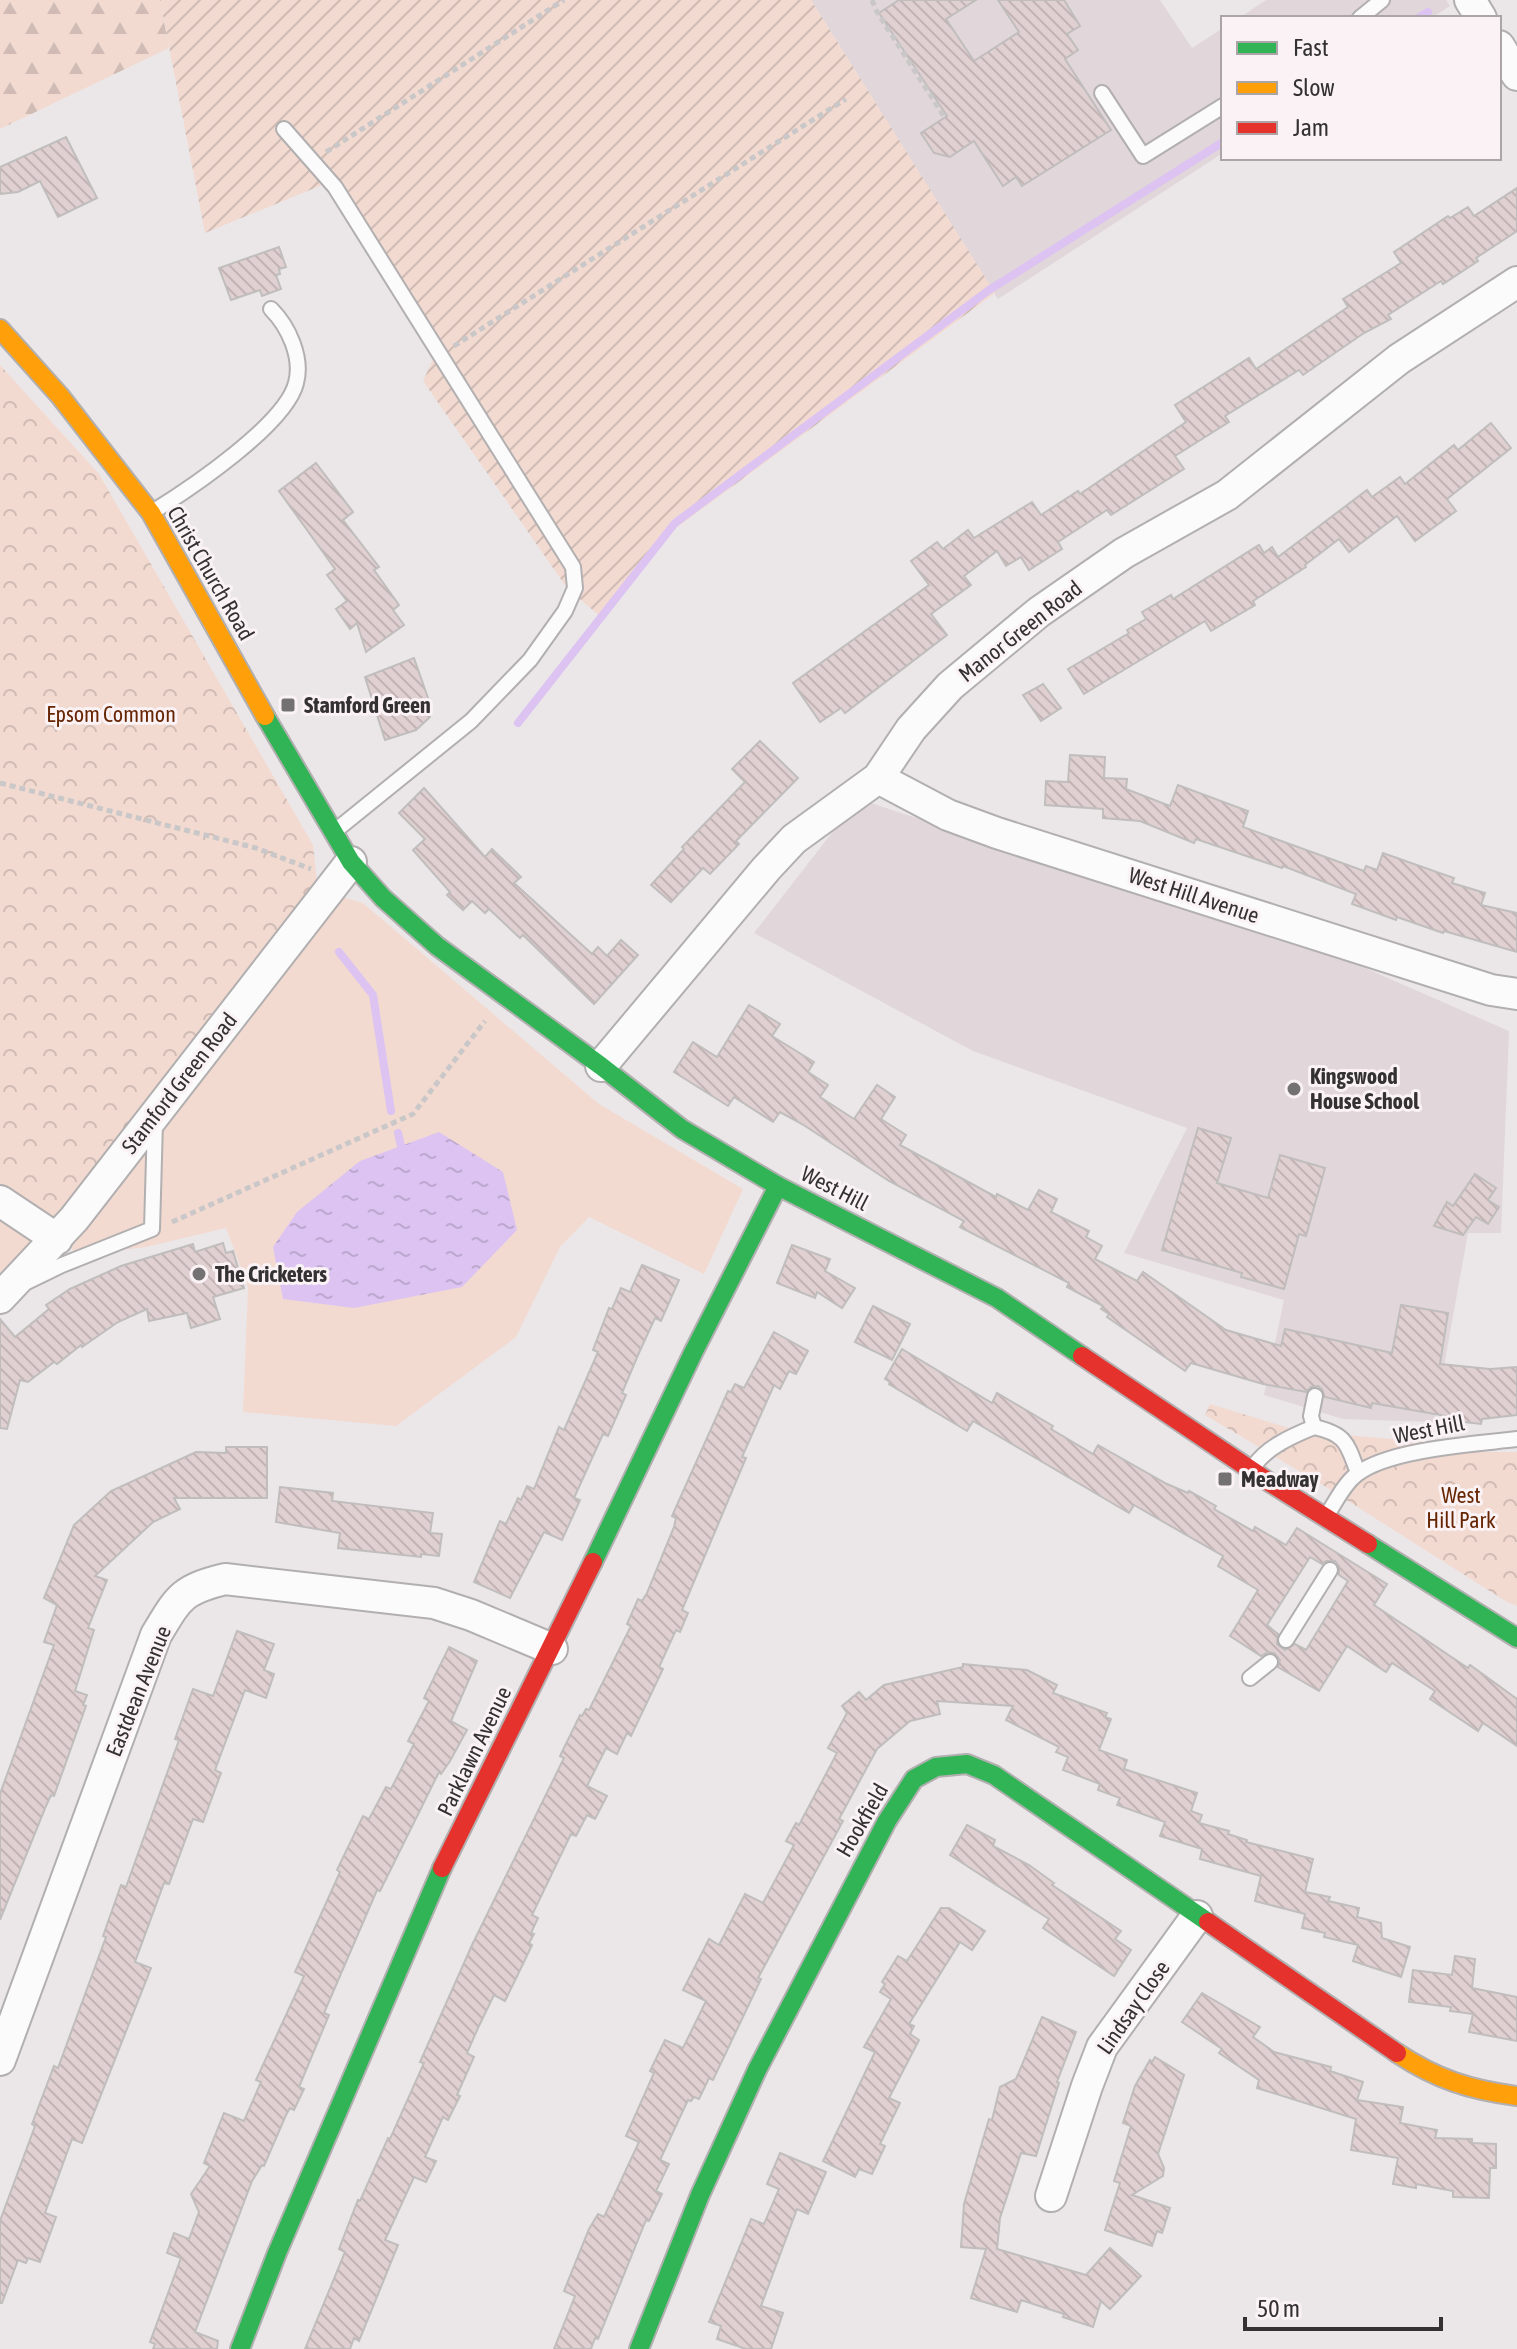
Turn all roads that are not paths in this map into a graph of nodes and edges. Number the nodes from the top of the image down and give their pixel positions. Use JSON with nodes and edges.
{"nodes":[{"id":1,"x":1382,"y":0,"type":"edge"},
{"id":2,"x":1362,"y":16,"type":"edge"},
{"id":3,"x":1501,"y":49,"type":"edge"},
{"id":4,"x":1517,"y":75,"type":"edge"},
{"id":5,"x":1102,"y":93,"type":"dead end"},
{"id":6,"x":1221,"y":107,"type":"edge"},
{"id":7,"x":284,"y":129,"type":"dead end"},
{"id":8,"x":1517,"y":282,"type":"edge"},
{"id":9,"x":271,"y":309,"type":"dead end"},
{"id":10,"x":0,"y":329,"type":"edge"},
{"id":11,"x":151,"y":513,"type":"junction"},
{"id":12,"x":878,"y":778,"type":"junction"},
{"id":13,"x":333,"y":833,"type":"junction"},
{"id":14,"x":344,"y":870,"type":"junction"},
{"id":15,"x":1517,"y":994,"type":"edge"},
{"id":16,"x":601,"y":1066,"type":"junction"},
{"id":17,"x":155,"y":1115,"type":"junction"},
{"id":18,"x":778,"y":1186,"type":"junction"},
{"id":19,"x":0,"y":1201,"type":"edge"},
{"id":20,"x":57,"y":1239,"type":"junction"},
{"id":21,"x":2,"y":1296,"type":"edge"},
{"id":22,"x":1315,"y":1396,"type":"dead end"},
{"id":23,"x":1314,"y":1427,"type":"junction"},
{"id":24,"x":1517,"y":1439,"type":"edge"},
{"id":25,"x":1252,"y":1470,"type":"junction"},
{"id":26,"x":1358,"y":1473,"type":"junction"},
{"id":27,"x":1326,"y":1517,"type":"junction"},
{"id":28,"x":1330,"y":1570,"type":"dead end"},
{"id":29,"x":1517,"y":1638,"type":"edge"},
{"id":30,"x":1286,"y":1640,"type":"dead end"},
{"id":31,"x":552,"y":1649,"type":"junction"},
{"id":32,"x":1270,"y":1662,"type":"dead end"},
{"id":33,"x":1250,"y":1678,"type":"dead end"},
{"id":34,"x":1197,"y":1916,"type":"junction"},
{"id":35,"x":0,"y":2060,"type":"edge"},
{"id":36,"x":1517,"y":2096,"type":"edge"},
{"id":37,"x":1051,"y":2196,"type":"dead end"},
{"id":38,"x":240,"y":2349,"type":"edge"},
{"id":39,"x":639,"y":2349,"type":"edge"}],
"edges":[{"from":1,"to":2,"type":"lane"},
{"from":3,"to":4,"type":"street"},
{"from":5,"to":6,"type":"lane"},
{"from":7,"to":13,"type":"lane"},
{"from":8,"to":12,"type":"street","name":"Manor Green Road"},
{"from":9,"to":11,"type":"lane"},
{"from":10,"to":11,"type":"street","name":"Christ Church Road"},
{"from":11,"to":13,"type":"street","name":"Christ Church Road"},
{"from":12,"to":15,"type":"street","name":"West Hill Avenue"},
{"from":12,"to":16,"type":"street","name":"Manor Green Road"},
{"from":13,"to":14,"type":"street","name":"Christ Church Road"},
{"from":14,"to":16,"type":"street","name":"West Hill"},
{"from":14,"to":17,"type":"street","name":"Stamford Green Road"},
{"from":16,"to":18,"type":"street","name":"West Hill"},
{"from":17,"to":20,"type":"street","name":"Stamford Green Road"},
{"from":17,"to":21,"type":"lane"},
{"from":18,"to":25,"type":"street","name":"West Hill"},
{"from":18,"to":31,"type":"street","name":"Parklawn Avenue"},
{"from":19,"to":20,"type":"street"},
{"from":20,"to":21,"type":"street","name":"Stamford Green Road"},
{"from":22,"to":23,"type":"lane"},
{"from":23,"to":25,"type":"lane"},
{"from":23,"to":26,"type":"lane"},
{"from":24,"to":26,"type":"lane","name":"West Hill"},
{"from":25,"to":27,"type":"street","name":"West Hill"},
{"from":26,"to":27,"type":"lane"},
{"from":27,"to":29,"type":"street","name":"West Hill"},
{"from":28,"to":30,"type":"lane"},
{"from":31,"to":35,"type":"street","name":"Eastdean Avenue"},
{"from":31,"to":38,"type":"street","name":"Parklawn Avenue"},
{"from":32,"to":33,"type":"lane"},
{"from":34,"to":36,"type":"street","name":"Hookfield"},
{"from":34,"to":37,"type":"street","name":"Lindsay Close"},
{"from":34,"to":39,"type":"street","name":"Hookfield"}]}
